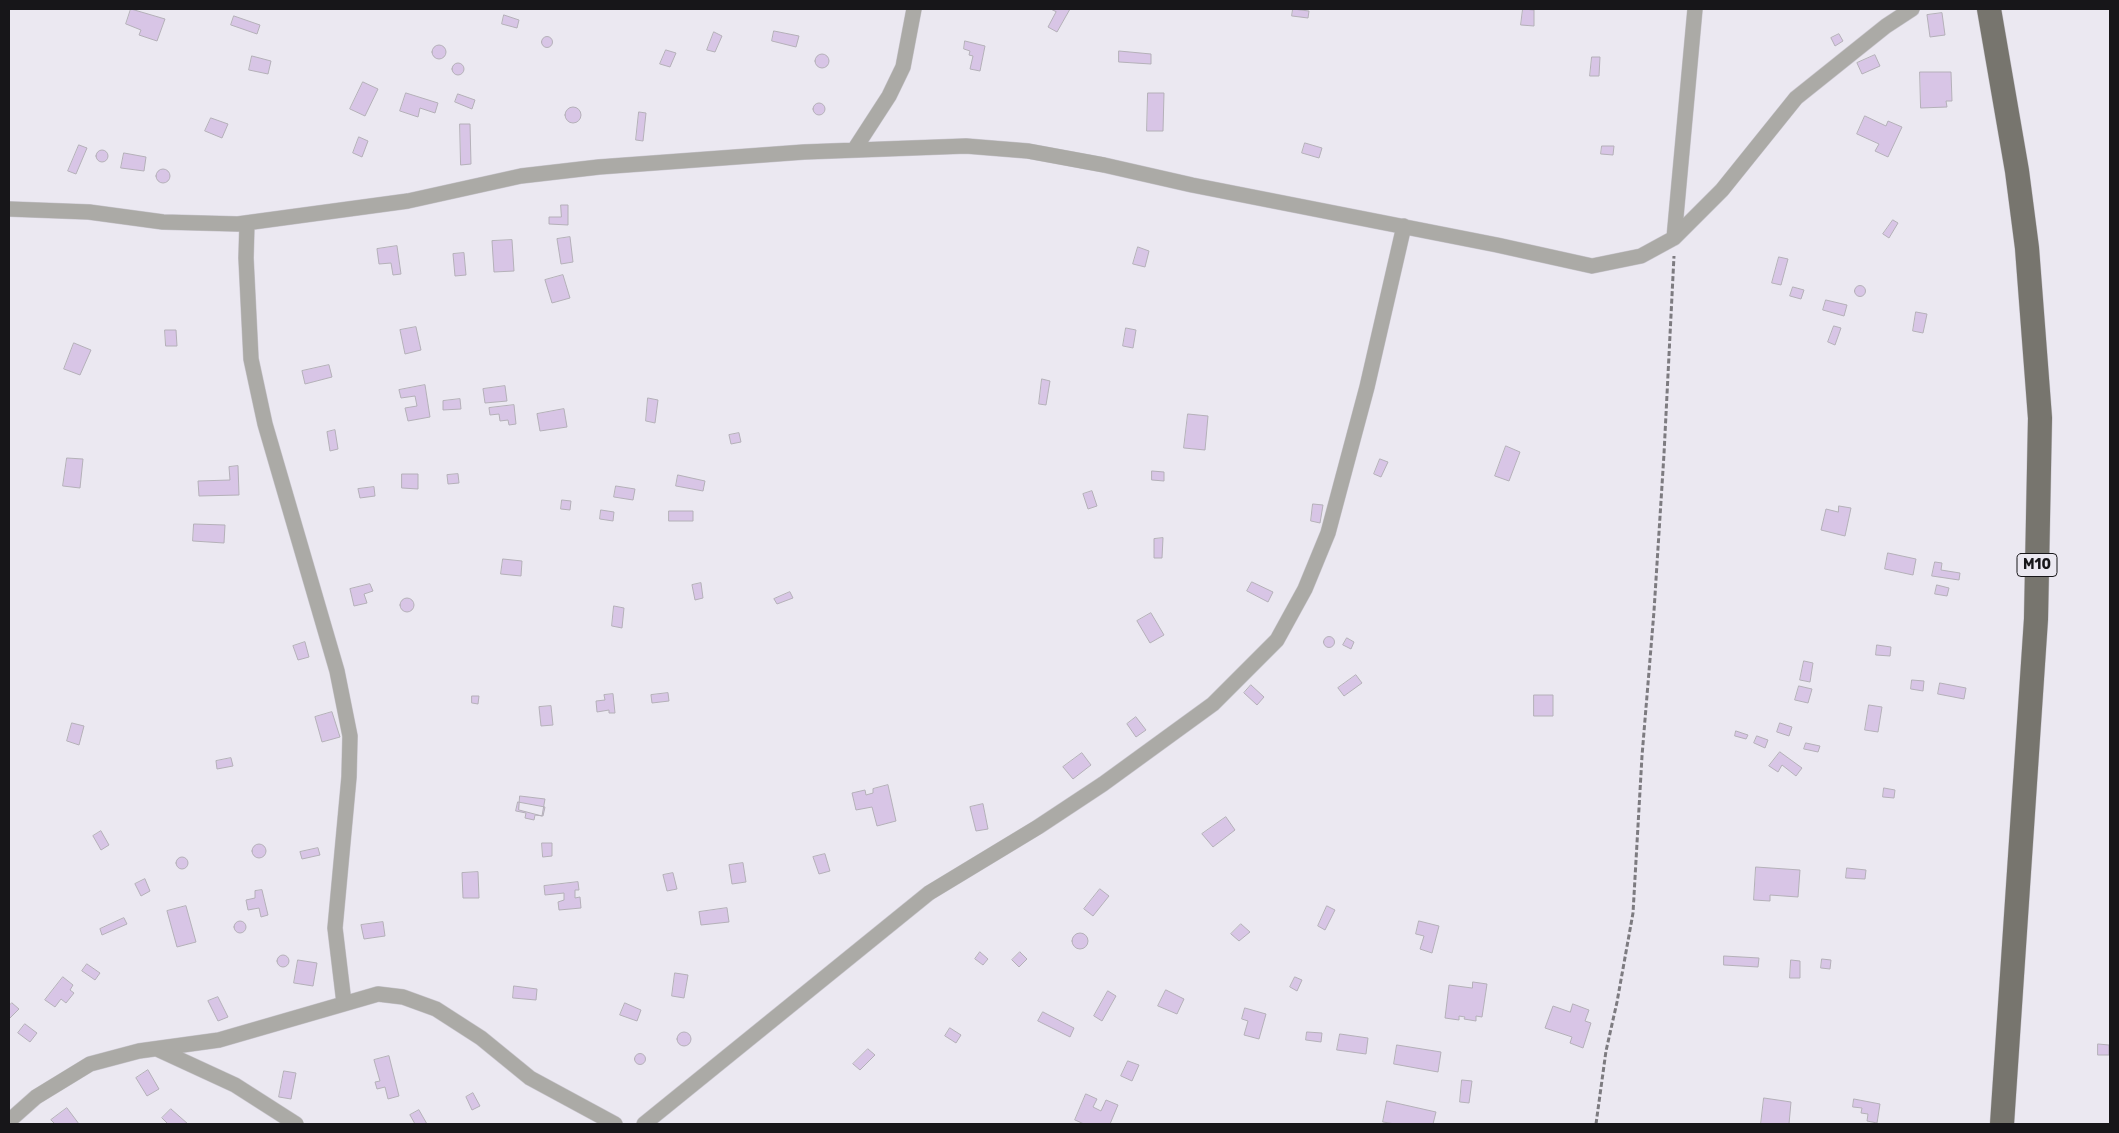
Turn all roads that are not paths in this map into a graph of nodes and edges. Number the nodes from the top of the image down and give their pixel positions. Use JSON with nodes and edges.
{"nodes":[{"id":1,"x":914,"y":9,"type":"edge"},
{"id":2,"x":1695,"y":9,"type":"edge"},
{"id":3,"x":1912,"y":9,"type":"edge"},
{"id":4,"x":1988,"y":9,"type":"edge"},
{"id":5,"x":854,"y":150,"type":"junction"},
{"id":6,"x":9,"y":209,"type":"edge"},
{"id":7,"x":247,"y":223,"type":"junction"},
{"id":8,"x":1404,"y":226,"type":"junction"},
{"id":9,"x":1674,"y":238,"type":"junction"},
{"id":10,"x":344,"y":1003,"type":"junction"},
{"id":11,"x":157,"y":1048,"type":"junction"},
{"id":12,"x":9,"y":1121,"type":"edge"},
{"id":13,"x":296,"y":1124,"type":"edge"},
{"id":14,"x":615,"y":1124,"type":"edge"},
{"id":15,"x":644,"y":1124,"type":"edge"},
{"id":16,"x":2002,"y":1124,"type":"edge"}],
"edges":[{"from":1,"to":5,"type":"street"},
{"from":2,"to":9,"type":"street"},
{"from":3,"to":9,"type":"street"},
{"from":4,"to":16,"type":"main road","number":"M10"},
{"from":5,"to":7,"type":"street"},
{"from":5,"to":8,"type":"street"},
{"from":6,"to":7,"type":"street"},
{"from":7,"to":10,"type":"street"},
{"from":8,"to":9,"type":"street"},
{"from":8,"to":15,"type":"street"},
{"from":10,"to":11,"type":"street"},
{"from":10,"to":14,"type":"street"},
{"from":11,"to":12,"type":"street"},
{"from":11,"to":13,"type":"street"}]}
